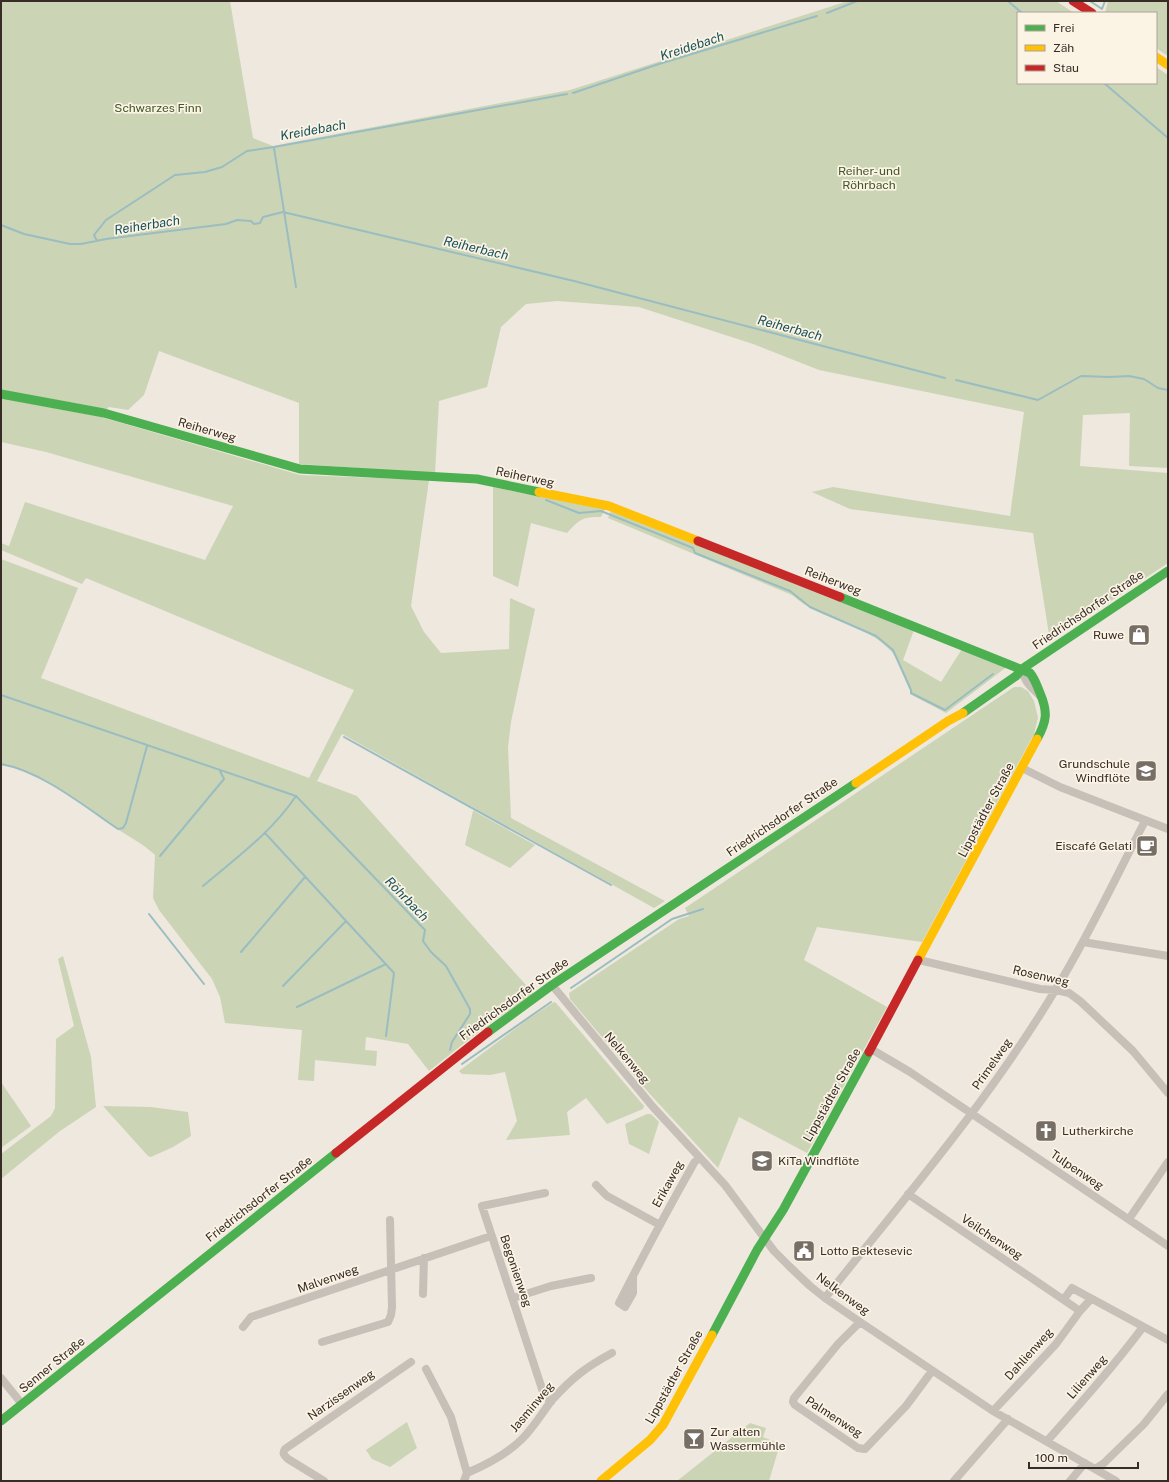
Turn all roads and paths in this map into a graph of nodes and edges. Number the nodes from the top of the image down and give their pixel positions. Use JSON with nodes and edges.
{"nodes":[{"id":1,"x":1073,"y":1,"type":"edge"},
{"id":2,"x":1090,"y":12,"type":"edge"},
{"id":3,"x":1157,"y":58,"type":"edge"},
{"id":4,"x":1168,"y":65,"type":"edge"},
{"id":5,"x":1,"y":394,"type":"edge"},
{"id":6,"x":1168,"y":571,"type":"edge"},
{"id":7,"x":1022,"y":669,"type":"junction"},
{"id":8,"x":1022,"y":768,"type":"junction"},
{"id":9,"x":1145,"y":821,"type":"junction"},
{"id":10,"x":1168,"y":829,"type":"edge"},
{"id":11,"x":1083,"y":942,"type":"junction"},
{"id":12,"x":1168,"y":956,"type":"edge"},
{"id":13,"x":919,"y":960,"type":"junction"},
{"id":14,"x":552,"y":985,"type":"junction"},
{"id":15,"x":1056,"y":990,"type":"junction"},
{"id":16,"x":871,"y":1049,"type":"junction"},
{"id":17,"x":1168,"y":1093,"type":"edge"},
{"id":18,"x":972,"y":1113,"type":"junction"},
{"id":19,"x":699,"y":1157,"type":"junction"},
{"id":20,"x":1168,"y":1162,"type":"edge"},
{"id":21,"x":596,"y":1185,"type":"dead end"},
{"id":22,"x":545,"y":1193,"type":"dead end"},
{"id":23,"x":908,"y":1194,"type":"junction"},
{"id":24,"x":1129,"y":1219,"type":"junction"},
{"id":25,"x":390,"y":1220,"type":"dead end"},
{"id":26,"x":660,"y":1225,"type":"junction"},
{"id":27,"x":491,"y":1236,"type":"junction"},
{"id":28,"x":765,"y":1238,"type":"junction"},
{"id":29,"x":1168,"y":1246,"type":"edge"},
{"id":30,"x":424,"y":1258,"type":"junction"},
{"id":31,"x":390,"y":1270,"type":"junction"},
{"id":32,"x":632,"y":1277,"type":"dead end"},
{"id":33,"x":591,"y":1278,"type":"dead end"},
{"id":34,"x":423,"y":1294,"type":"dead end"},
{"id":35,"x":513,"y":1298,"type":"junction"},
{"id":36,"x":824,"y":1298,"type":"junction"},
{"id":37,"x":1064,"y":1299,"type":"junction"},
{"id":38,"x":1091,"y":1299,"type":"junction"},
{"id":39,"x":1080,"y":1311,"type":"junction"},
{"id":40,"x":860,"y":1322,"type":"junction"},
{"id":41,"x":117,"y":1327,"type":"joint"},
{"id":42,"x":243,"y":1327,"type":"dead end"},
{"id":43,"x":1142,"y":1327,"type":"junction"},
{"id":44,"x":1168,"y":1340,"type":"edge"},
{"id":45,"x":322,"y":1342,"type":"dead end"},
{"id":46,"x":612,"y":1353,"type":"dead end"},
{"id":47,"x":411,"y":1362,"type":"dead end"},
{"id":48,"x":426,"y":1369,"type":"dead end"},
{"id":49,"x":932,"y":1371,"type":"junction"},
{"id":50,"x":1,"y":1378,"type":"edge"},
{"id":51,"x":1168,"y":1394,"type":"edge"},
{"id":52,"x":551,"y":1402,"type":"junction"},
{"id":53,"x":22,"y":1404,"type":"junction"},
{"id":54,"x":993,"y":1411,"type":"junction"},
{"id":55,"x":1008,"y":1419,"type":"junction"},
{"id":56,"x":1,"y":1421,"type":"edge"},
{"id":57,"x":1047,"y":1441,"type":"junction"},
{"id":58,"x":1085,"y":1463,"type":"junction"},
{"id":59,"x":1095,"y":1469,"type":"junction"},
{"id":60,"x":465,"y":1477,"type":"edge"},
{"id":61,"x":324,"y":1481,"type":"edge"},
{"id":62,"x":600,"y":1481,"type":"edge"},
{"id":63,"x":954,"y":1481,"type":"edge"},
{"id":64,"x":1070,"y":1481,"type":"edge"},
{"id":65,"x":1116,"y":1481,"type":"edge"}],
"edges":[{"from":1,"to":2,"type":"street"},
{"from":3,"to":4,"type":"street"},
{"from":5,"to":7,"type":"street","name":"Reiherweg"},
{"from":6,"to":7,"type":"street","name":"Friedrichsdorfer Straße"},
{"from":7,"to":8,"type":"street","name":"Lippstädter Straße"},
{"from":7,"to":14,"type":"street","name":"Friedrichsdorfer Straße"},
{"from":8,"to":9,"type":"street"},
{"from":8,"to":13,"type":"street","name":"Lippstädter Straße"},
{"from":9,"to":10,"type":"street"},
{"from":9,"to":11,"type":"street","name":"Primelweg"},
{"from":11,"to":12,"type":"street"},
{"from":11,"to":15,"type":"street","name":"Primelweg"},
{"from":13,"to":15,"type":"street","name":"Rosenweg"},
{"from":13,"to":16,"type":"street","name":"Lippstädter Straße"},
{"from":14,"to":19,"type":"street","name":"Nelkenweg"},
{"from":14,"to":41,"type":"street","name":"Friedrichsdorfer Straße"},
{"from":15,"to":17,"type":"street","name":"Rosenweg"},
{"from":15,"to":18,"type":"street","name":"Primelweg"},
{"from":16,"to":18,"type":"street","name":"Tulpenweg"},
{"from":16,"to":28,"type":"street","name":"Lippstädter Straße"},
{"from":18,"to":23,"type":"street","name":"Primelweg"},
{"from":18,"to":24,"type":"street","name":"Tulpenweg"},
{"from":19,"to":26,"type":"street","name":"Erikaweg"},
{"from":19,"to":28,"type":"street","name":"Nelkenweg"},
{"from":20,"to":24,"type":"street"},
{"from":21,"to":26,"type":"street","name":"Erikaweg"},
{"from":22,"to":27,"type":"street","name":"Begonienweg"},
{"from":23,"to":36,"type":"street","name":"Primelweg"},
{"from":23,"to":37,"type":"street","name":"Veilchenweg"},
{"from":24,"to":29,"type":"street","name":"Tulpenweg"},
{"from":25,"to":31,"type":"street"},
{"from":26,"to":32,"type":"street","name":"Erikaweg"},
{"from":27,"to":30,"type":"street","name":"Malvenweg"},
{"from":27,"to":35,"type":"street","name":"Begonienweg"},
{"from":28,"to":36,"type":"street","name":"Nelkenweg"},
{"from":28,"to":62,"type":"street","name":"Lippstädter Straße"},
{"from":30,"to":31,"type":"street","name":"Malvenweg"},
{"from":30,"to":34,"type":"street"},
{"from":31,"to":42,"type":"street","name":"Malvenweg"},
{"from":31,"to":45,"type":"street"},
{"from":33,"to":35,"type":"street"},
{"from":35,"to":52,"type":"street","name":"Begonienweg"},
{"from":36,"to":40,"type":"street","name":"Nelkenweg"},
{"from":37,"to":38,"type":"street"},
{"from":37,"to":39,"type":"street","name":"Veilchenweg"},
{"from":38,"to":39,"type":"street"},
{"from":38,"to":43,"type":"street"},
{"from":39,"to":54,"type":"street","name":"Dahlienweg"},
{"from":40,"to":49,"type":"street","name":"Nelkenweg"},
{"from":40,"to":49,"type":"street","name":"Palmenweg"},
{"from":41,"to":53,"type":"street","name":"Senner Straße"},
{"from":43,"to":44,"type":"street"},
{"from":43,"to":57,"type":"street","name":"Lilienweg"},
{"from":46,"to":52,"type":"street","name":"Jasminweg"},
{"from":47,"to":61,"type":"street","name":"Narzissenweg"},
{"from":48,"to":60,"type":"street"},
{"from":49,"to":54,"type":"street","name":"Nelkenweg"},
{"from":50,"to":53,"type":"street"},
{"from":51,"to":59,"type":"street"},
{"from":52,"to":60,"type":"street","name":"Jasminweg"},
{"from":53,"to":56,"type":"street","name":"Senner Straße"},
{"from":54,"to":55,"type":"street","name":"Nelkenweg"},
{"from":55,"to":57,"type":"street","name":"Nelkenweg"},
{"from":55,"to":63,"type":"street"},
{"from":57,"to":58,"type":"street","name":"Nelkenweg"},
{"from":58,"to":59,"type":"street","name":"Nelkenweg"},
{"from":58,"to":64,"type":"street"},
{"from":59,"to":65,"type":"street","name":"Nelkenweg"}]}
